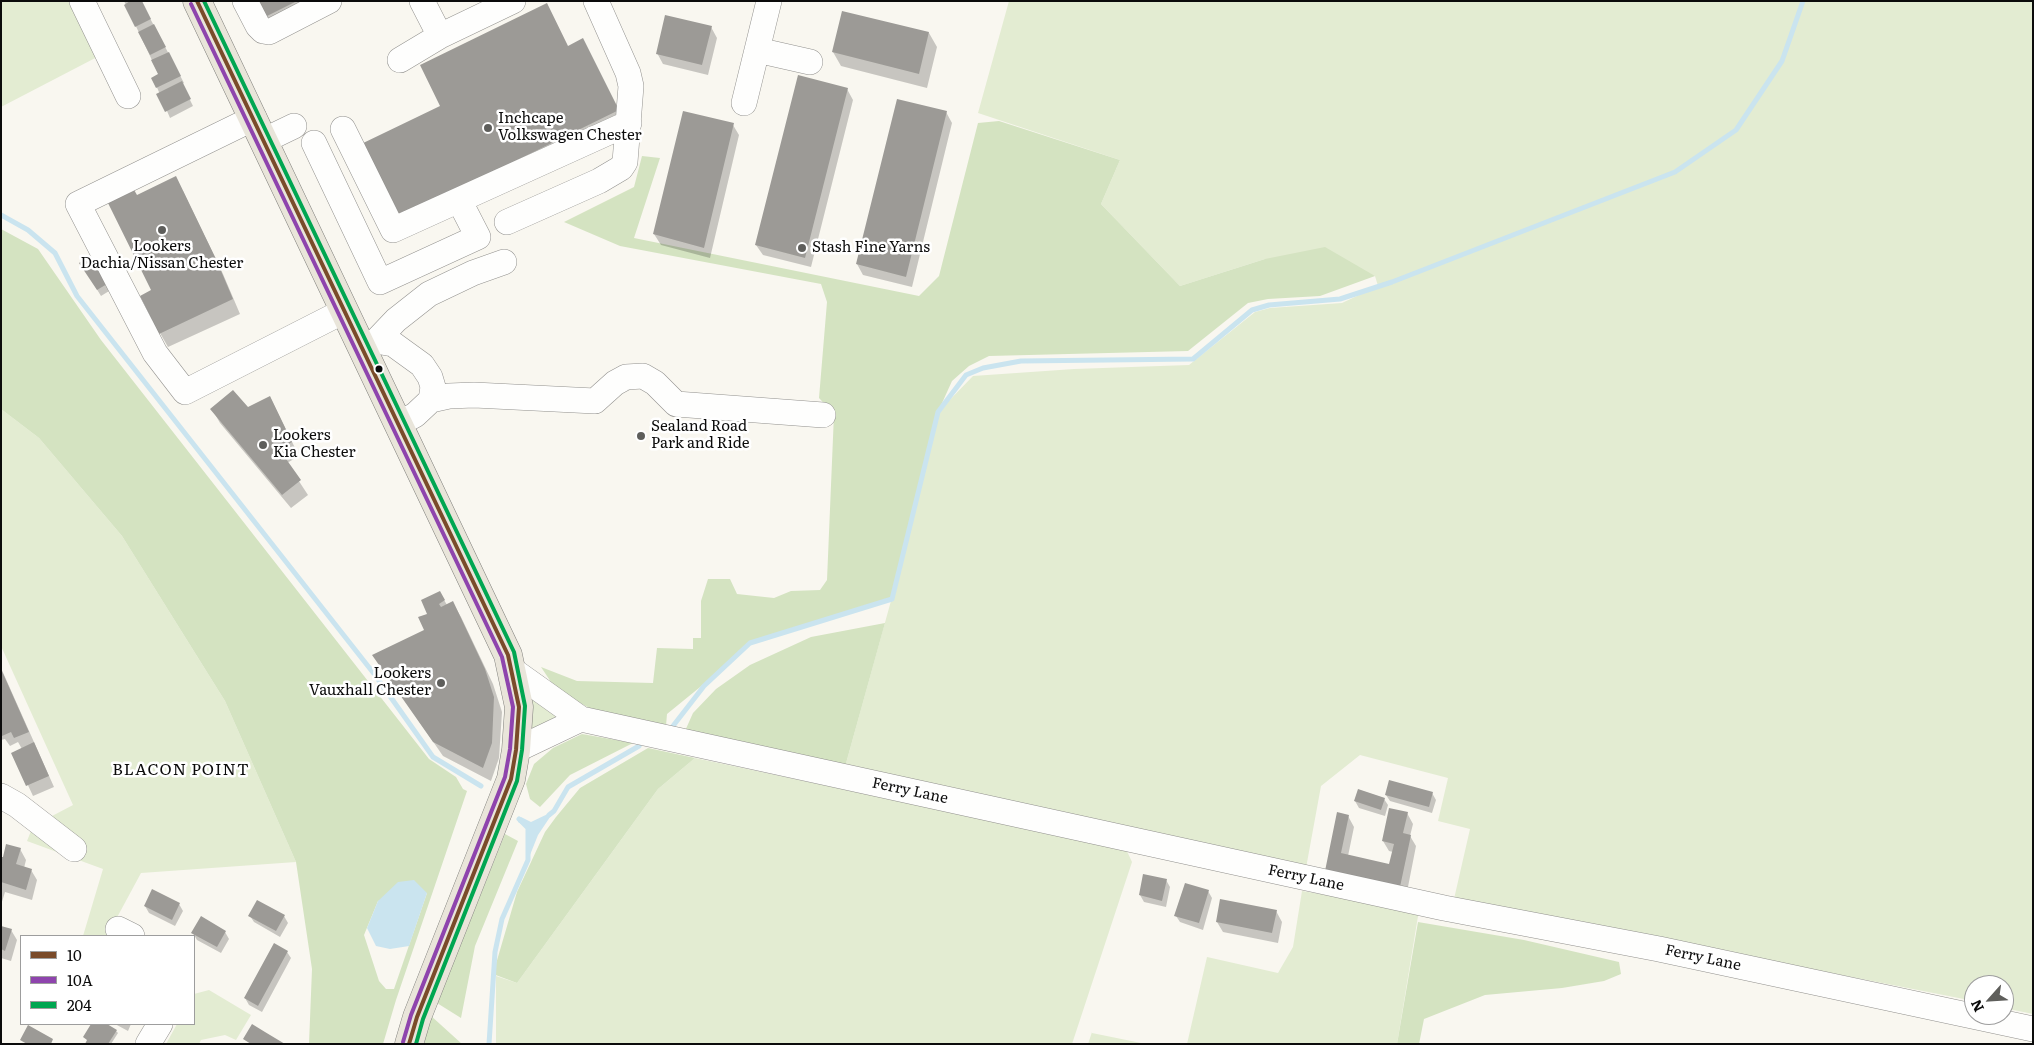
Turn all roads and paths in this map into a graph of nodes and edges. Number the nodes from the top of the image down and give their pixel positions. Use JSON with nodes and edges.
{"nodes":[{"id":1,"x":82,"y":1,"type":"edge"},
{"id":2,"x":197,"y":1,"type":"edge"},
{"id":3,"x":245,"y":1,"type":"edge"},
{"id":4,"x":329,"y":1,"type":"edge"},
{"id":5,"x":422,"y":1,"type":"edge"},
{"id":6,"x":513,"y":1,"type":"edge"},
{"id":7,"x":596,"y":1,"type":"edge"},
{"id":8,"x":769,"y":1,"type":"edge"},
{"id":9,"x":440,"y":36,"type":"junction"},
{"id":10,"x":757,"y":50,"type":"junction"},
{"id":11,"x":400,"y":60,"type":"dead end"},
{"id":12,"x":810,"y":62,"type":"dead end"},
{"id":13,"x":128,"y":96,"type":"dead end"},
{"id":14,"x":744,"y":103,"type":"dead end"},
{"id":15,"x":629,"y":123,"type":"junction"},
{"id":16,"x":294,"y":126,"type":"dead end"},
{"id":17,"x":259,"y":129,"type":"junction"},
{"id":18,"x":343,"y":129,"type":"dead end"},
{"id":19,"x":314,"y":143,"type":"dead end"},
{"id":20,"x":459,"y":200,"type":"junction"},
{"id":21,"x":507,"y":222,"type":"dead end"},
{"id":22,"x":504,"y":262,"type":"dead end"},
{"id":23,"x":344,"y":311,"type":"junction"},
{"id":24,"x":368,"y":344,"type":"junction"},
{"id":25,"x":432,"y":400,"type":"junction"},
{"id":26,"x":823,"y":415,"type":"dead end"},
{"id":27,"x":398,"y":424,"type":"junction"},
{"id":28,"x":511,"y":670,"type":"junction"},
{"id":29,"x":581,"y":719,"type":"junction"},
{"id":30,"x":516,"y":750,"type":"junction"},
{"id":31,"x":1,"y":796,"type":"edge"},
{"id":32,"x":74,"y":849,"type":"dead end"},
{"id":33,"x":159,"y":1025,"type":"edge"},
{"id":34,"x":2033,"y":1029,"type":"edge"},
{"id":35,"x":148,"y":1044,"type":"edge"},
{"id":36,"x":409,"y":1044,"type":"edge"}],
"edges":[{"from":1,"to":13,"type":"street"},
{"from":2,"to":17,"type":"main road"},
{"from":3,"to":4,"type":"street"},
{"from":5,"to":9,"type":"street"},
{"from":6,"to":9,"type":"street"},
{"from":7,"to":15,"type":"street"},
{"from":8,"to":10,"type":"street"},
{"from":9,"to":11,"type":"street"},
{"from":10,"to":12,"type":"street"},
{"from":10,"to":14,"type":"street"},
{"from":15,"to":20,"type":"street"},
{"from":15,"to":21,"type":"street"},
{"from":16,"to":17,"type":"street"},
{"from":17,"to":23,"type":"main road"},
{"from":17,"to":23,"type":"street"},
{"from":18,"to":20,"type":"street"},
{"from":19,"to":20,"type":"street"},
{"from":22,"to":24,"type":"street"},
{"from":23,"to":24,"type":"main road"},
{"from":24,"to":25,"type":"street"},
{"from":24,"to":27,"type":"main road"},
{"from":25,"to":26,"type":"street"},
{"from":25,"to":27,"type":"street"},
{"from":27,"to":28,"type":"main road"},
{"from":28,"to":29,"type":"street","name":"Ferry Lane"},
{"from":28,"to":30,"type":"main road"},
{"from":29,"to":30,"type":"street"},
{"from":29,"to":34,"type":"street","name":"Ferry Lane"},
{"from":30,"to":36,"type":"main road"},
{"from":31,"to":32,"type":"street"},
{"from":33,"to":35,"type":"street"}]}
